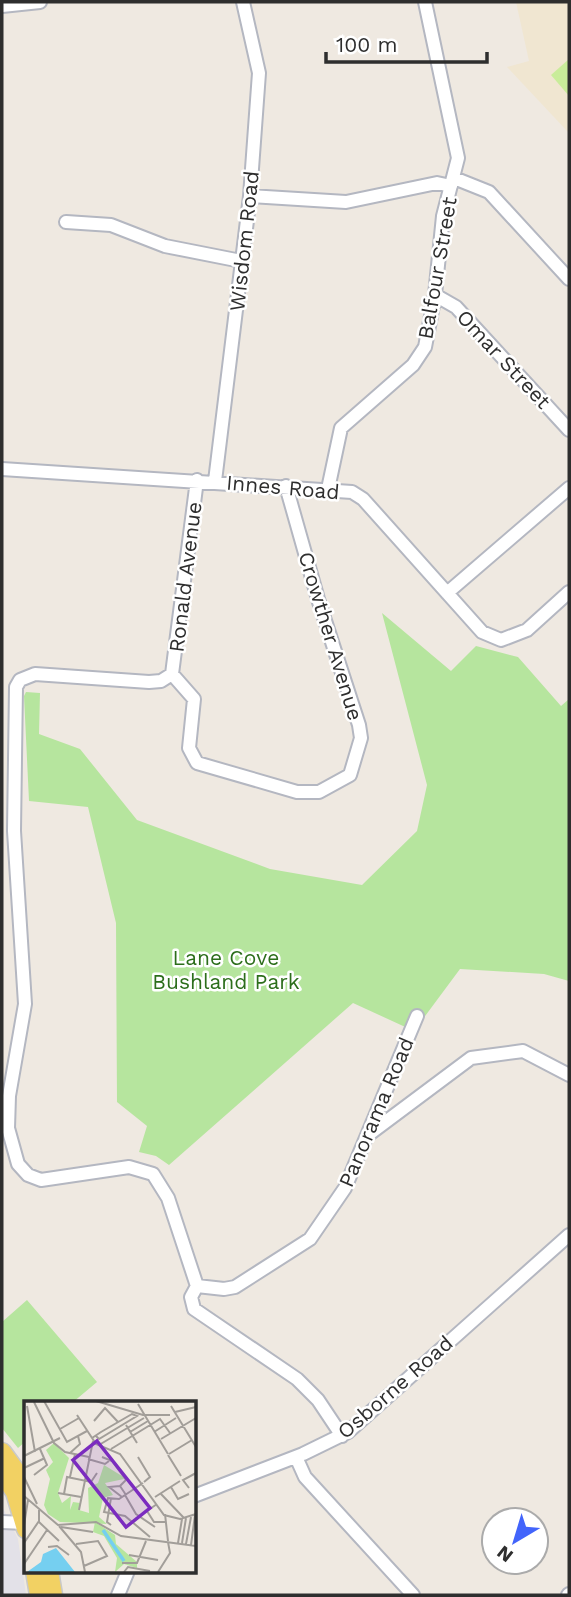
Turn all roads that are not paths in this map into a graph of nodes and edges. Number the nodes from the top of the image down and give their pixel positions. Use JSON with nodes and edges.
{"nodes":[{"id":1,"x":40,"y":2,"type":"edge"},
{"id":2,"x":243,"y":2,"type":"edge"},
{"id":3,"x":425,"y":2,"type":"edge"},
{"id":4,"x":2,"y":6,"type":"edge"},
{"id":5,"x":453,"y":182,"type":"junction"},
{"id":6,"x":250,"y":196,"type":"junction"},
{"id":7,"x":66,"y":222,"type":"dead end"},
{"id":8,"x":241,"y":261,"type":"junction"},
{"id":9,"x":569,"y":279,"type":"edge"},
{"id":10,"x":435,"y":295,"type":"junction"},
{"id":11,"x":569,"y":430,"type":"edge"},
{"id":12,"x":2,"y":469,"type":"edge"},
{"id":13,"x":197,"y":480,"type":"junction"},
{"id":14,"x":215,"y":481,"type":"junction"},
{"id":15,"x":286,"y":486,"type":"junction"},
{"id":16,"x":569,"y":488,"type":"edge"},
{"id":17,"x":328,"y":489,"type":"junction"},
{"id":18,"x":569,"y":592,"type":"edge"},
{"id":19,"x":447,"y":593,"type":"junction"},
{"id":20,"x":173,"y":674,"type":"junction"},
{"id":21,"x":416,"y":1016,"type":"dead end"},
{"id":22,"x":569,"y":1075,"type":"edge"},
{"id":23,"x":368,"y":1135,"type":"junction"},
{"id":24,"x":569,"y":1235,"type":"edge"},
{"id":25,"x":197,"y":1286,"type":"junction"},
{"id":26,"x":342,"y":1436,"type":"junction"},
{"id":27,"x":2,"y":1452,"type":"edge"},
{"id":28,"x":296,"y":1457,"type":"junction"},
{"id":29,"x":2,"y":1474,"type":"edge"},
{"id":30,"x":24,"y":1482,"type":"edge"},
{"id":31,"x":196,"y":1495,"type":"edge"},
{"id":32,"x":24,"y":1520,"type":"edge"},
{"id":33,"x":2,"y":1522,"type":"edge"},
{"id":34,"x":24,"y":1526,"type":"edge"},
{"id":35,"x":35,"y":1572,"type":"edge"},
{"id":36,"x":49,"y":1572,"type":"edge"},
{"id":37,"x":128,"y":1572,"type":"edge"},
{"id":38,"x":39,"y":1595,"type":"edge"},
{"id":39,"x":53,"y":1595,"type":"edge"},
{"id":40,"x":118,"y":1595,"type":"edge"},
{"id":41,"x":413,"y":1595,"type":"edge"}],
"edges":[{"from":1,"to":4,"type":"street"},
{"from":2,"to":6,"type":"street","name":"Wisdom Road"},
{"from":3,"to":5,"type":"street","name":"Balfour Street"},
{"from":5,"to":6,"type":"street"},
{"from":5,"to":9,"type":"street"},
{"from":5,"to":10,"type":"street","name":"Balfour Street"},
{"from":6,"to":8,"type":"street","name":"Wisdom Road"},
{"from":7,"to":8,"type":"street"},
{"from":8,"to":14,"type":"street","name":"Wisdom Road"},
{"from":10,"to":11,"type":"street","name":"Omar Street"},
{"from":10,"to":17,"type":"street","name":"Balfour Street"},
{"from":12,"to":13,"type":"street","name":"Innes Road"},
{"from":13,"to":14,"type":"street","name":"Innes Road"},
{"from":13,"to":20,"type":"street","name":"Ronald Avenue"},
{"from":14,"to":15,"type":"street","name":"Innes Road"},
{"from":15,"to":17,"type":"street","name":"Innes Road"},
{"from":15,"to":20,"type":"street","name":"Crowther Avenue"},
{"from":16,"to":19,"type":"street"},
{"from":17,"to":19,"type":"street","name":"Innes Road"},
{"from":18,"to":19,"type":"street","name":"Innes Road"},
{"from":20,"to":25,"type":"street","name":"Ronald Avenue"},
{"from":21,"to":23,"type":"street","name":"Panorama Road"},
{"from":22,"to":23,"type":"street"},
{"from":23,"to":25,"type":"street","name":"Panorama Road"},
{"from":24,"to":26,"type":"street","name":"Osborne Road"},
{"from":25,"to":26,"type":"street","name":"Ronald Avenue"},
{"from":26,"to":28,"type":"street","name":"Osborne Road"},
{"from":27,"to":30,"type":"main road"},
{"from":28,"to":31,"type":"street","name":"Osborne Road"},
{"from":28,"to":41,"type":"street"},
{"from":29,"to":32,"type":"main road"},
{"from":33,"to":34,"type":"street"},
{"from":35,"to":38,"type":"main road"},
{"from":36,"to":39,"type":"main road"},
{"from":37,"to":40,"type":"street"}]}
